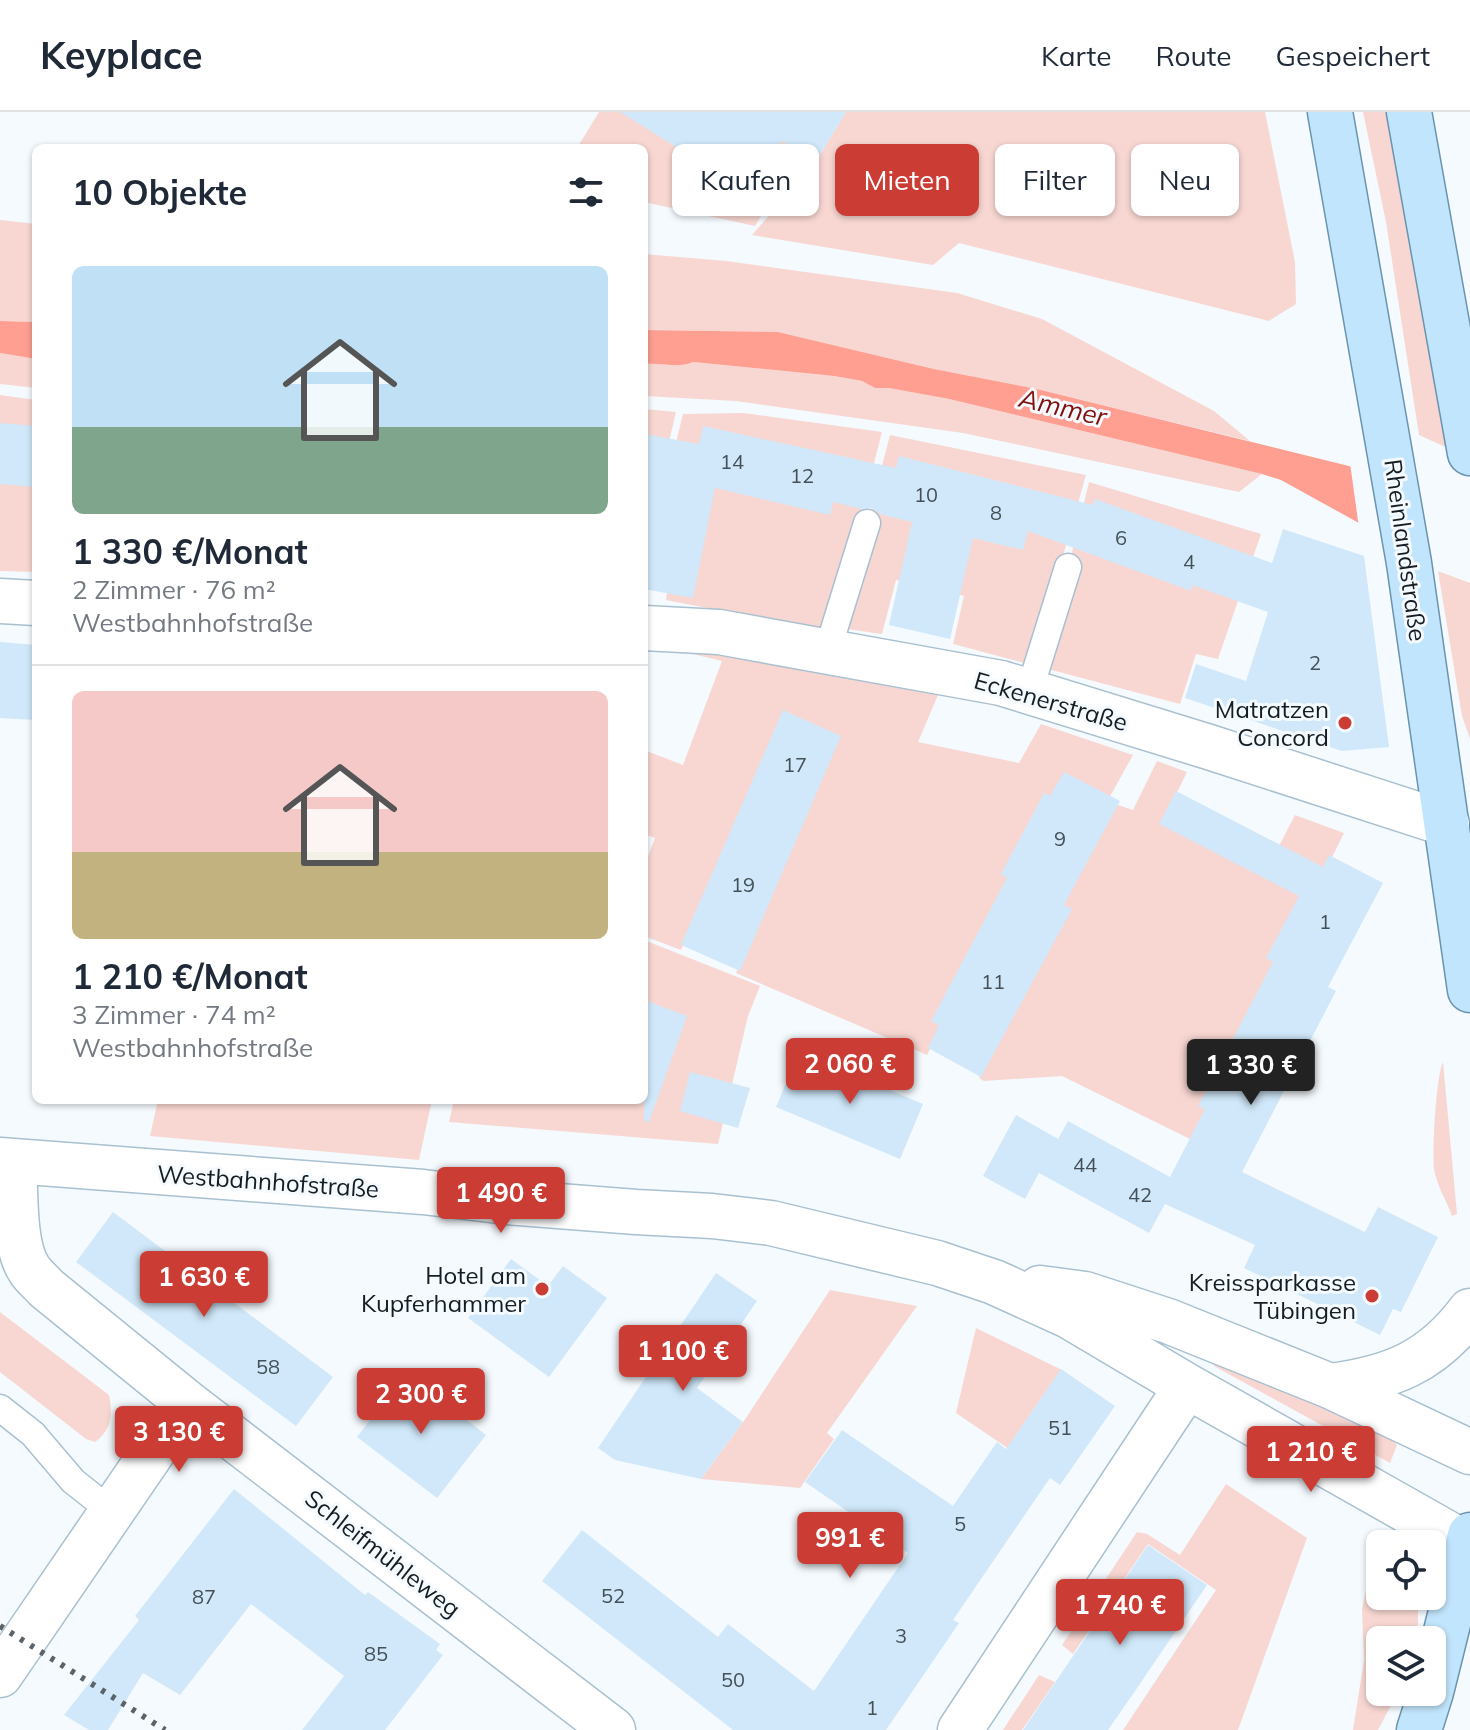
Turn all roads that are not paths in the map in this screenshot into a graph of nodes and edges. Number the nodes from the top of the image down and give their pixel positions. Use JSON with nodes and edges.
{"nodes":[{"id":1,"x":1330,"y":112,"type":"edge"},
{"id":2,"x":1409,"y":112,"type":"edge"},
{"id":3,"x":1470,"y":453,"type":"edge"},
{"id":4,"x":867,"y":523,"type":"dead end"},
{"id":5,"x":1068,"y":567,"type":"dead end"},
{"id":6,"x":0,"y":601,"type":"edge"},
{"id":7,"x":32,"y":603,"type":"edge"},
{"id":8,"x":648,"y":628,"type":"edge"},
{"id":9,"x":827,"y":652,"type":"junction"},
{"id":10,"x":1029,"y":692,"type":"junction"},
{"id":11,"x":1447,"y":824,"type":"junction"},
{"id":12,"x":1470,"y":990,"type":"edge"},
{"id":13,"x":7,"y":1161,"type":"edge"},
{"id":14,"x":994,"y":1282,"type":"junction"},
{"id":15,"x":1470,"y":1311,"type":"edge"},
{"id":16,"x":1187,"y":1386,"type":"junction"},
{"id":17,"x":1330,"y":1386,"type":"junction"},
{"id":18,"x":190,"y":1405,"type":"junction"},
{"id":19,"x":0,"y":1408,"type":"edge"},
{"id":20,"x":1470,"y":1452,"type":"edge"},
{"id":21,"x":118,"y":1505,"type":"junction"},
{"id":22,"x":1469,"y":1540,"type":"edge"},
{"id":23,"x":1446,"y":1631,"type":"edge"},
{"id":24,"x":0,"y":1675,"type":"edge"},
{"id":25,"x":1426,"y":1706,"type":"edge"},
{"id":26,"x":613,"y":1730,"type":"edge"},
{"id":27,"x":960,"y":1730,"type":"edge"},
{"id":28,"x":1419,"y":1730,"type":"edge"}],
"edges":[{"from":1,"to":11,"type":"main road","name":"Rheinlandstraße"},
{"from":2,"to":3,"type":"main road"},
{"from":4,"to":9,"type":"lane"},
{"from":5,"to":10,"type":"lane"},
{"from":6,"to":7,"type":"street"},
{"from":8,"to":9,"type":"street","name":"Eckenerstraße"},
{"from":9,"to":10,"type":"street","name":"Eckenerstraße"},
{"from":10,"to":11,"type":"street","name":"Eckenerstraße"},
{"from":11,"to":12,"type":"main road","name":"Rheinlandstraße"},
{"from":13,"to":14,"type":"street","name":"Westbahnhofstraße"},
{"from":13,"to":18,"type":"street","name":"Schleifmühleweg"},
{"from":14,"to":16,"type":"street","name":"Westbahnhofstraße"},
{"from":14,"to":17,"type":"street","name":"Westbahnhofstraße"},
{"from":15,"to":17,"type":"street","name":"Westbahnhofstraße"},
{"from":16,"to":22,"type":"street","name":"Westbahnhofstraße"},
{"from":16,"to":27,"type":"street"},
{"from":17,"to":20,"type":"street","name":"Westbahnhofstraße"},
{"from":18,"to":21,"type":"street"},
{"from":18,"to":26,"type":"street","name":"Schleifmühleweg"},
{"from":19,"to":21,"type":"lane"},
{"from":21,"to":24,"type":"street"},
{"from":22,"to":23,"type":"main road"},
{"from":25,"to":28,"type":"main road"}]}
